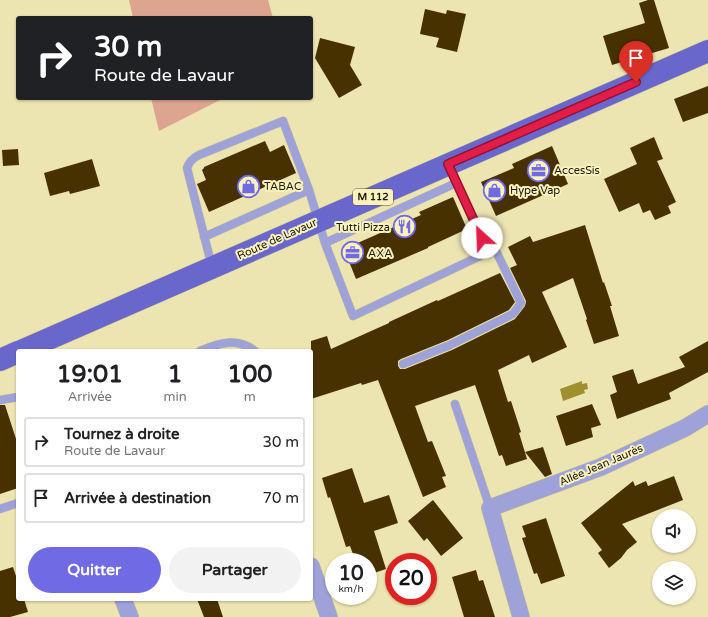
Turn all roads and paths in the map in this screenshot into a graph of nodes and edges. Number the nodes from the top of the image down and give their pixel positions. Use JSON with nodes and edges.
{"nodes":[{"id":1,"x":708,"y":51,"type":"edge"},
{"id":2,"x":452,"y":174,"type":"junction"},
{"id":3,"x":309,"y":190,"type":"junction"},
{"id":4,"x":318,"y":221,"type":"junction"},
{"id":5,"x":204,"y":237,"type":"junction"},
{"id":6,"x":325,"y":243,"type":"junction"},
{"id":7,"x":489,"y":252,"type":"junction"},
{"id":8,"x":212,"y":268,"type":"junction"},
{"id":9,"x":31,"y":349,"type":"edge"},
{"id":10,"x":205,"y":349,"type":"edge"},
{"id":11,"x":252,"y":349,"type":"edge"},
{"id":12,"x":16,"y":354,"type":"edge"},
{"id":13,"x":0,"y":360,"type":"edge"},
{"id":14,"x":404,"y":364,"type":"dead end"},
{"id":15,"x":16,"y":397,"type":"edge"},
{"id":16,"x":0,"y":400,"type":"edge"},
{"id":17,"x":455,"y":404,"type":"dead end"},
{"id":18,"x":708,"y":414,"type":"edge"},
{"id":19,"x":16,"y":504,"type":"edge"},
{"id":20,"x":490,"y":508,"type":"junction"},
{"id":21,"x":0,"y":509,"type":"edge"},
{"id":22,"x":313,"y":572,"type":"edge"},
{"id":23,"x":124,"y":601,"type":"edge"},
{"id":24,"x":130,"y":617,"type":"edge"},
{"id":25,"x":329,"y":617,"type":"edge"},
{"id":26,"x":521,"y":617,"type":"edge"}],
"edges":[{"from":1,"to":2,"type":"main road","name":"Route de Lavaur","number":"M 112"},
{"from":2,"to":4,"type":"main road","name":"Route de Lavaur","number":"M 112"},
{"from":2,"to":6,"type":"lane"},
{"from":2,"to":7,"type":"lane"},
{"from":3,"to":4,"type":"lane"},
{"from":3,"to":5,"type":"lane"},
{"from":3,"to":5,"type":"lane"},
{"from":4,"to":6,"type":"lane"},
{"from":4,"to":8,"type":"main road","name":"Route de Lavaur","number":"M 112"},
{"from":5,"to":8,"type":"lane"},
{"from":6,"to":7,"type":"lane"},
{"from":7,"to":14,"type":"lane"},
{"from":8,"to":9,"type":"main road","name":"Route de Lavaur","number":"M 112"},
{"from":10,"to":11,"type":"lane"},
{"from":12,"to":13,"type":"main road","name":"Route de Lavaur","number":"M 112"},
{"from":15,"to":16,"type":"lane"},
{"from":17,"to":20,"type":"lane"},
{"from":18,"to":20,"type":"street","name":"Allée Jean Jaurès"},
{"from":19,"to":21,"type":"lane"},
{"from":20,"to":26,"type":"street"},
{"from":22,"to":25,"type":"street"},
{"from":23,"to":24,"type":"street"}]}
